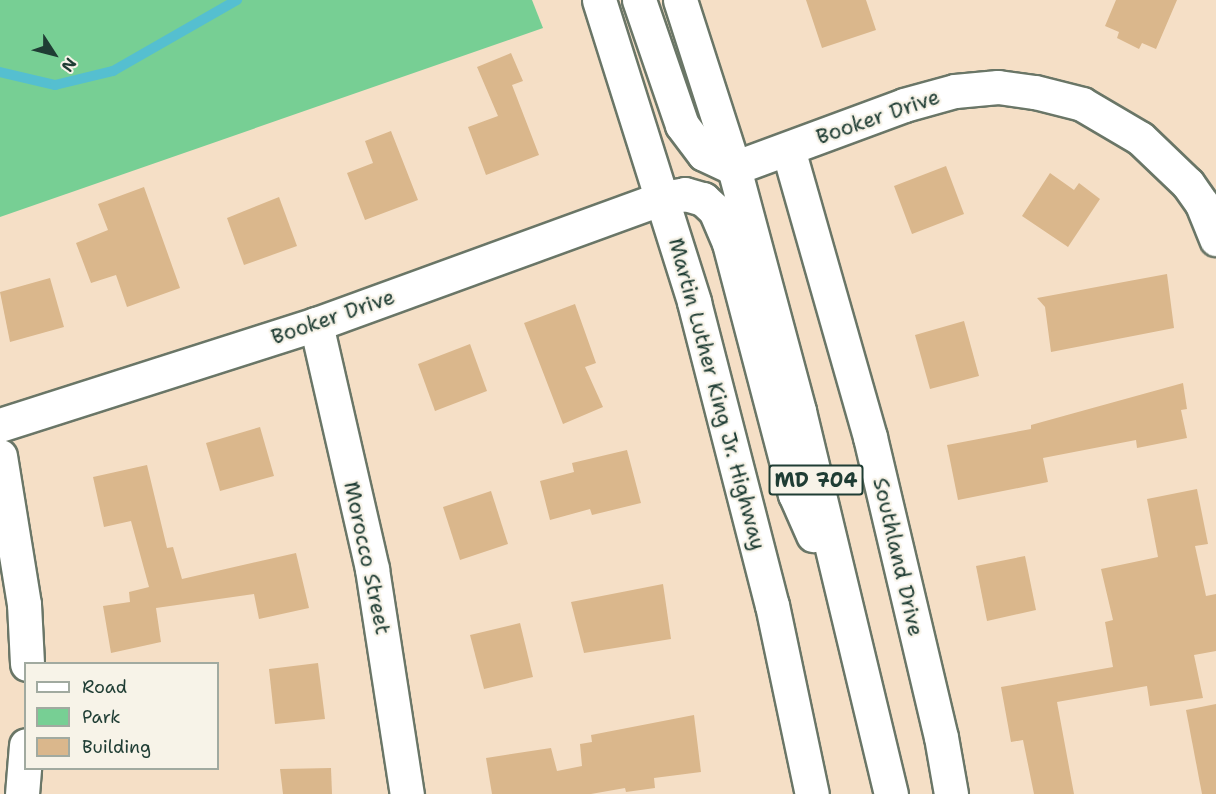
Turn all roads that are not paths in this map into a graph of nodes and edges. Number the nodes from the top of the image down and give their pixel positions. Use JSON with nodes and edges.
{"nodes":[{"id":1,"x":599,"y":0,"type":"edge"},
{"id":2,"x":639,"y":0,"type":"edge"},
{"id":3,"x":680,"y":0,"type":"edge"},
{"id":4,"x":788,"y":149,"type":"junction"},
{"id":5,"x":734,"y":168,"type":"junction"},
{"id":6,"x":663,"y":198,"type":"junction"},
{"id":7,"x":1216,"y":238,"type":"edge"},
{"id":8,"x":316,"y":324,"type":"junction"},
{"id":9,"x":0,"y":425,"type":"edge"},
{"id":10,"x":0,"y":456,"type":"edge"},
{"id":11,"x":835,"y":558,"type":"junction"},
{"id":12,"x":27,"y":662,"type":"edge"},
{"id":13,"x":24,"y":770,"type":"edge"},
{"id":14,"x":22,"y":794,"type":"edge"},
{"id":15,"x":408,"y":794,"type":"edge"},
{"id":16,"x":813,"y":794,"type":"edge"},
{"id":17,"x":891,"y":794,"type":"edge"},
{"id":18,"x":951,"y":794,"type":"edge"}],
"edges":[{"from":1,"to":6,"type":"street","name":"Martin Luther King Jr. Highway","number":"MD 704"},
{"from":2,"to":5,"type":"street"},
{"from":3,"to":5,"type":"street","number":"MD 704"},
{"from":4,"to":5,"type":"street","name":"Booker Drive"},
{"from":4,"to":7,"type":"street","name":"Booker Drive"},
{"from":4,"to":18,"type":"street","name":"Southland Drive"},
{"from":5,"to":11,"type":"street","number":"MD 704"},
{"from":6,"to":8,"type":"street","name":"Booker Drive"},
{"from":6,"to":11,"type":"street","name":"Booker Drive"},
{"from":6,"to":16,"type":"street","name":"Martin Luther King Jr. Highway","number":"MD 704"},
{"from":8,"to":9,"type":"street","name":"Booker Drive"},
{"from":8,"to":15,"type":"street","name":"Morocco Street"},
{"from":10,"to":12,"type":"street"},
{"from":11,"to":17,"type":"street","number":"MD 704"},
{"from":13,"to":14,"type":"street"}]}
